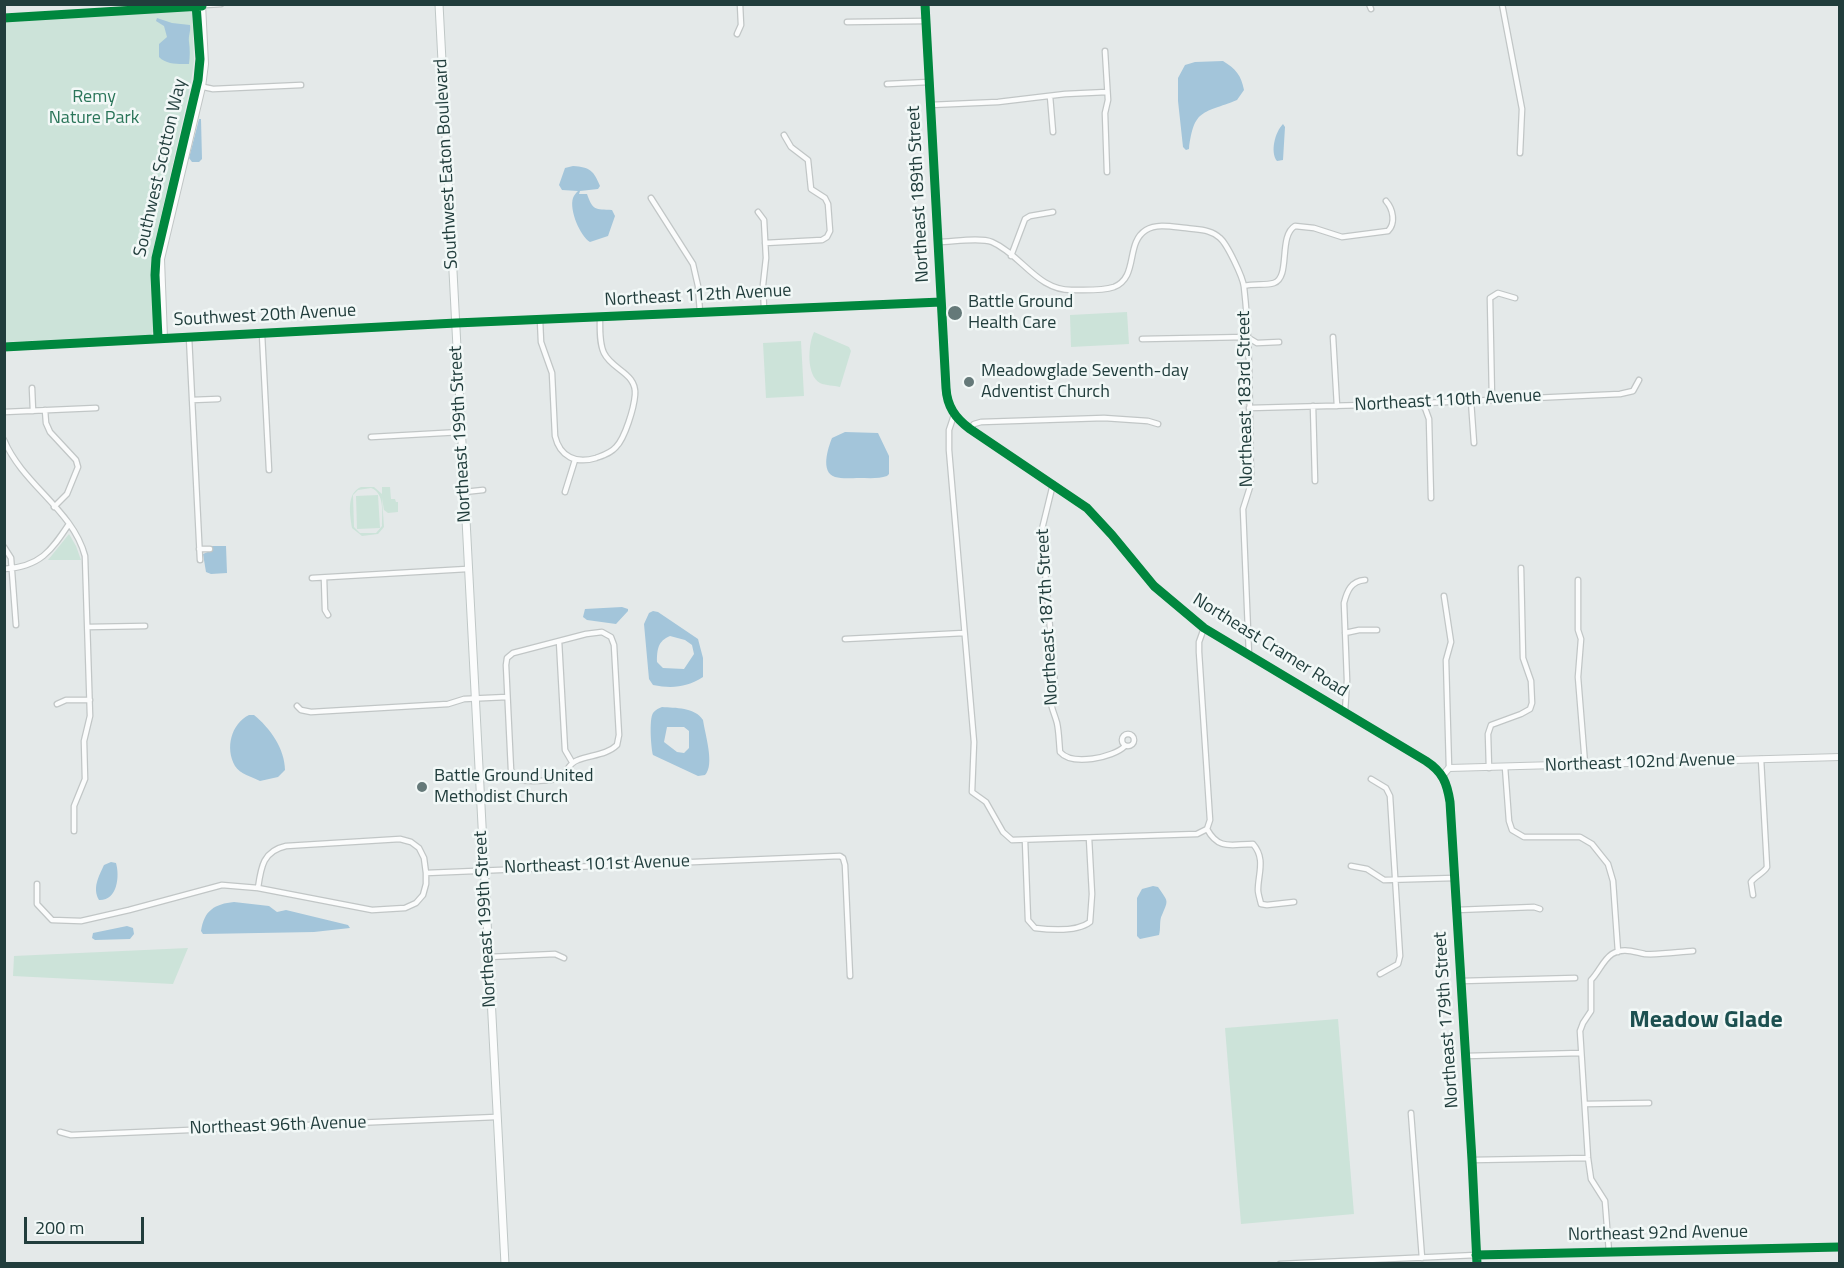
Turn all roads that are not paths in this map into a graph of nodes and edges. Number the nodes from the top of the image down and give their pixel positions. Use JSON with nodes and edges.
{"nodes":[{"id":1,"x":221,"y":4,"type":"edge"},
{"id":2,"x":439,"y":4,"type":"edge"},
{"id":3,"x":740,"y":4,"type":"edge"},
{"id":4,"x":925,"y":4,"type":"edge"},
{"id":5,"x":1502,"y":4,"type":"edge"},
{"id":6,"x":199,"y":5,"type":"edge"},
{"id":7,"x":4,"y":18,"type":"edge"},
{"id":8,"x":926,"y":21,"type":"junction"},
{"id":9,"x":847,"y":22,"type":"dead end"},
{"id":10,"x":737,"y":34,"type":"dead end"},
{"id":11,"x":1105,"y":51,"type":"dead end"},
{"id":12,"x":929,"y":82,"type":"junction"},
{"id":13,"x":887,"y":84,"type":"dead end"},
{"id":14,"x":301,"y":85,"type":"dead end"},
{"id":15,"x":199,"y":86,"type":"junction"},
{"id":16,"x":1107,"y":92,"type":"junction"},
{"id":17,"x":1050,"y":96,"type":"junction"},
{"id":18,"x":930,"y":105,"type":"junction"},
{"id":19,"x":1053,"y":132,"type":"dead end"},
{"id":20,"x":784,"y":135,"type":"dead end"},
{"id":21,"x":1520,"y":153,"type":"dead end"},
{"id":22,"x":1107,"y":172,"type":"dead end"},
{"id":23,"x":651,"y":198,"type":"dead end"},
{"id":24,"x":1386,"y":201,"type":"dead end"},
{"id":25,"x":758,"y":212,"type":"dead end"},
{"id":26,"x":1053,"y":212,"type":"dead end"},
{"id":27,"x":938,"y":242,"type":"junction"},
{"id":28,"x":765,"y":243,"type":"junction"},
{"id":29,"x":1011,"y":256,"type":"junction"},
{"id":30,"x":1244,"y":286,"type":"junction"},
{"id":31,"x":1515,"y":298,"type":"dead end"},
{"id":32,"x":941,"y":302,"type":"junction"},
{"id":33,"x":764,"y":309,"type":"junction"},
{"id":34,"x":700,"y":312,"type":"junction"},
{"id":35,"x":600,"y":317,"type":"junction"},
{"id":36,"x":540,"y":320,"type":"junction"},
{"id":37,"x":456,"y":323,"type":"junction"},
{"id":38,"x":262,"y":334,"type":"junction"},
{"id":39,"x":189,"y":337,"type":"junction"},
{"id":40,"x":1247,"y":337,"type":"junction"},
{"id":41,"x":1333,"y":337,"type":"dead end"},
{"id":42,"x":161,"y":338,"type":"junction"},
{"id":43,"x":1142,"y":339,"type":"dead end"},
{"id":44,"x":1279,"y":342,"type":"dead end"},
{"id":45,"x":4,"y":347,"type":"edge"},
{"id":46,"x":1639,"y":380,"type":"dead end"},
{"id":47,"x":32,"y":388,"type":"dead end"},
{"id":48,"x":218,"y":399,"type":"dead end"},
{"id":49,"x":1492,"y":399,"type":"junction"},
{"id":50,"x":192,"y":400,"type":"junction"},
{"id":51,"x":1471,"y":401,"type":"junction"},
{"id":52,"x":1417,"y":403,"type":"junction"},
{"id":53,"x":1313,"y":406,"type":"junction"},
{"id":54,"x":1337,"y":406,"type":"junction"},
{"id":55,"x":96,"y":408,"type":"dead end"},
{"id":56,"x":1249,"y":408,"type":"junction"},
{"id":57,"x":45,"y":410,"type":"junction"},
{"id":58,"x":33,"y":411,"type":"junction"},
{"id":59,"x":4,"y":412,"type":"edge"},
{"id":60,"x":954,"y":415,"type":"junction"},
{"id":61,"x":1158,"y":424,"type":"dead end"},
{"id":62,"x":970,"y":429,"type":"junction"},
{"id":63,"x":461,"y":432,"type":"junction"},
{"id":64,"x":371,"y":437,"type":"dead end"},
{"id":65,"x":4,"y":440,"type":"edge"},
{"id":66,"x":1474,"y":443,"type":"dead end"},
{"id":67,"x":575,"y":460,"type":"junction"},
{"id":68,"x":269,"y":470,"type":"dead end"},
{"id":69,"x":1315,"y":481,"type":"dead end"},
{"id":70,"x":1053,"y":484,"type":"junction"},
{"id":71,"x":483,"y":490,"type":"dead end"},
{"id":72,"x":464,"y":492,"type":"junction"},
{"id":73,"x":565,"y":492,"type":"dead end"},
{"id":74,"x":1431,"y":498,"type":"dead end"},
{"id":75,"x":54,"y":507,"type":"junction"},
{"id":76,"x":69,"y":524,"type":"junction"},
{"id":77,"x":4,"y":547,"type":"edge"},
{"id":78,"x":200,"y":549,"type":"junction"},
{"id":79,"x":210,"y":549,"type":"dead end"},
{"id":80,"x":200,"y":560,"type":"dead end"},
{"id":81,"x":13,"y":568,"type":"junction"},
{"id":82,"x":467,"y":568,"type":"junction"},
{"id":83,"x":1521,"y":568,"type":"dead end"},
{"id":84,"x":4,"y":569,"type":"edge"},
{"id":85,"x":312,"y":578,"type":"dead end"},
{"id":86,"x":324,"y":578,"type":"junction"},
{"id":87,"x":1365,"y":580,"type":"dead end"},
{"id":88,"x":1578,"y":580,"type":"dead end"},
{"id":89,"x":1444,"y":596,"type":"dead end"},
{"id":90,"x":328,"y":615,"type":"dead end"},
{"id":91,"x":16,"y":625,"type":"dead end"},
{"id":92,"x":146,"y":626,"type":"dead end"},
{"id":93,"x":88,"y":627,"type":"junction"},
{"id":94,"x":1204,"y":628,"type":"junction"},
{"id":95,"x":1377,"y":630,"type":"dead end"},
{"id":96,"x":964,"y":633,"type":"junction"},
{"id":97,"x":1345,"y":633,"type":"junction"},
{"id":98,"x":845,"y":639,"type":"dead end"},
{"id":99,"x":559,"y":641,"type":"junction"},
{"id":100,"x":1249,"y":655,"type":"junction"},
{"id":101,"x":507,"y":697,"type":"junction"},
{"id":102,"x":475,"y":699,"type":"junction"},
{"id":103,"x":90,"y":700,"type":"junction"},
{"id":104,"x":57,"y":704,"type":"dead end"},
{"id":105,"x":297,"y":706,"type":"dead end"},
{"id":106,"x":1345,"y":712,"type":"junction"},
{"id":107,"x":1125,"y":746,"type":"dead end"},
{"id":108,"x":1839,"y":757,"type":"edge"},
{"id":109,"x":1761,"y":759,"type":"junction"},
{"id":110,"x":572,"y":762,"type":"junction"},
{"id":111,"x":1585,"y":764,"type":"junction"},
{"id":112,"x":1505,"y":767,"type":"junction"},
{"id":113,"x":1449,"y":768,"type":"junction"},
{"id":114,"x":1489,"y":768,"type":"junction"},
{"id":115,"x":1443,"y":776,"type":"junction"},
{"id":116,"x":1371,"y":779,"type":"dead end"},
{"id":117,"x":1207,"y":830,"type":"junction"},
{"id":118,"x":74,"y":831,"type":"dead end"},
{"id":119,"x":1089,"y":838,"type":"junction"},
{"id":120,"x":1023,"y":841,"type":"junction"},
{"id":121,"x":1351,"y":866,"type":"dead end"},
{"id":122,"x":484,"y":870,"type":"junction"},
{"id":123,"x":426,"y":873,"type":"junction"},
{"id":124,"x":1454,"y":878,"type":"junction"},
{"id":125,"x":1396,"y":881,"type":"junction"},
{"id":126,"x":37,"y":884,"type":"dead end"},
{"id":127,"x":258,"y":888,"type":"junction"},
{"id":128,"x":1753,"y":895,"type":"dead end"},
{"id":129,"x":1294,"y":902,"type":"dead end"},
{"id":130,"x":1540,"y":909,"type":"dead end"},
{"id":131,"x":1456,"y":910,"type":"junction"},
{"id":132,"x":1618,"y":951,"type":"junction"},
{"id":133,"x":1693,"y":951,"type":"dead end"},
{"id":134,"x":488,"y":957,"type":"junction"},
{"id":135,"x":564,"y":958,"type":"dead end"},
{"id":136,"x":1380,"y":974,"type":"dead end"},
{"id":137,"x":850,"y":976,"type":"dead end"},
{"id":138,"x":1575,"y":978,"type":"dead end"},
{"id":139,"x":1461,"y":981,"type":"junction"},
{"id":140,"x":1581,"y":1053,"type":"junction"},
{"id":141,"x":1466,"y":1056,"type":"junction"},
{"id":142,"x":1649,"y":1103,"type":"dead end"},
{"id":143,"x":1585,"y":1104,"type":"junction"},
{"id":144,"x":1411,"y":1113,"type":"dead end"},
{"id":145,"x":496,"y":1117,"type":"junction"},
{"id":146,"x":60,"y":1132,"type":"dead end"},
{"id":147,"x":1588,"y":1158,"type":"junction"},
{"id":148,"x":1472,"y":1160,"type":"junction"},
{"id":149,"x":1839,"y":1246,"type":"edge"},
{"id":150,"x":1609,"y":1251,"type":"junction"},
{"id":151,"x":1476,"y":1255,"type":"junction"},
{"id":152,"x":1422,"y":1258,"type":"junction"},
{"id":153,"x":505,"y":1263,"type":"edge"},
{"id":154,"x":1280,"y":1263,"type":"edge"},
{"id":155,"x":1477,"y":1263,"type":"edge"}],
"edges":[{"from":1,"to":6,"type":"street"},
{"from":2,"to":37,"type":"main road","name":"Southwest Eaton Boulevard"},
{"from":3,"to":10,"type":"street"},
{"from":4,"to":8,"type":"street","name":"Northeast 189th Street"},
{"from":5,"to":21,"type":"street"},
{"from":6,"to":7,"type":"street"},
{"from":6,"to":15,"type":"street","name":"Southwest Scotton Way"},
{"from":8,"to":9,"type":"street"},
{"from":8,"to":12,"type":"street","name":"Northeast 189th Street"},
{"from":11,"to":16,"type":"street"},
{"from":12,"to":13,"type":"street"},
{"from":12,"to":18,"type":"street","name":"Northeast 189th Street"},
{"from":14,"to":15,"type":"street"},
{"from":15,"to":42,"type":"street","name":"Southwest Scotton Way"},
{"from":16,"to":17,"type":"street"},
{"from":16,"to":22,"type":"street"},
{"from":17,"to":18,"type":"street"},
{"from":17,"to":19,"type":"street"},
{"from":18,"to":27,"type":"street","name":"Northeast 189th Street"},
{"from":20,"to":28,"type":"street"},
{"from":23,"to":34,"type":"street"},
{"from":24,"to":30,"type":"street"},
{"from":25,"to":28,"type":"street"},
{"from":26,"to":29,"type":"street"},
{"from":27,"to":29,"type":"street"},
{"from":27,"to":32,"type":"street","name":"Northeast 189th Street"},
{"from":28,"to":33,"type":"street"},
{"from":29,"to":30,"type":"street"},
{"from":30,"to":40,"type":"street","name":"Northeast 183rd Street"},
{"from":31,"to":49,"type":"street"},
{"from":32,"to":33,"type":"street","name":"Northeast 112th Avenue"},
{"from":32,"to":60,"type":"street","name":"Northeast 189th Street"},
{"from":33,"to":34,"type":"street","name":"Northeast 112th Avenue"},
{"from":34,"to":35,"type":"street","name":"Northeast 112th Avenue"},
{"from":35,"to":36,"type":"street","name":"Northeast 112th Avenue"},
{"from":35,"to":67,"type":"street"},
{"from":36,"to":37,"type":"street","name":"Northeast 112th Avenue"},
{"from":36,"to":67,"type":"street"},
{"from":37,"to":38,"type":"street","name":"Southwest 20th Avenue"},
{"from":37,"to":63,"type":"main road","name":"Northeast 199th Street"},
{"from":38,"to":39,"type":"street","name":"Southwest 20th Avenue"},
{"from":38,"to":68,"type":"street"},
{"from":39,"to":42,"type":"street","name":"Southwest 20th Avenue"},
{"from":39,"to":50,"type":"street"},
{"from":40,"to":43,"type":"street"},
{"from":40,"to":44,"type":"street"},
{"from":40,"to":56,"type":"street","name":"Northeast 183rd Street"},
{"from":41,"to":54,"type":"street"},
{"from":42,"to":45,"type":"street","name":"Southwest 20th Avenue"},
{"from":46,"to":49,"type":"street","name":"Northeast 110th Avenue"},
{"from":47,"to":58,"type":"street"},
{"from":48,"to":50,"type":"street"},
{"from":49,"to":51,"type":"street","name":"Northeast 110th Avenue"},
{"from":50,"to":78,"type":"street"},
{"from":51,"to":52,"type":"street","name":"Northeast 110th Avenue"},
{"from":51,"to":66,"type":"street"},
{"from":52,"to":54,"type":"street","name":"Northeast 110th Avenue"},
{"from":52,"to":74,"type":"street"},
{"from":53,"to":54,"type":"street","name":"Northeast 110th Avenue"},
{"from":53,"to":56,"type":"street","name":"Northeast 110th Avenue"},
{"from":53,"to":69,"type":"street"},
{"from":55,"to":57,"type":"street"},
{"from":56,"to":100,"type":"street","name":"Northeast 183rd Street"},
{"from":57,"to":58,"type":"street"},
{"from":57,"to":75,"type":"street"},
{"from":58,"to":59,"type":"street"},
{"from":60,"to":62,"type":"street","name":"Northeast Cramer Road"},
{"from":60,"to":96,"type":"street","name":"Northeast 189th Street"},
{"from":61,"to":62,"type":"street"},
{"from":62,"to":70,"type":"street","name":"Northeast Cramer Road"},
{"from":63,"to":64,"type":"street"},
{"from":63,"to":72,"type":"main road","name":"Northeast 199th Street"},
{"from":65,"to":75,"type":"street"},
{"from":67,"to":73,"type":"street"},
{"from":70,"to":94,"type":"street","name":"Northeast Cramer Road"},
{"from":70,"to":107,"type":"street","name":"Northeast 187th Street"},
{"from":71,"to":72,"type":"street"},
{"from":72,"to":82,"type":"main road","name":"Northeast 199th Street"},
{"from":75,"to":76,"type":"street"},
{"from":76,"to":81,"type":"street"},
{"from":76,"to":93,"type":"street"},
{"from":77,"to":81,"type":"street"},
{"from":78,"to":79,"type":"street"},
{"from":78,"to":80,"type":"street"},
{"from":81,"to":84,"type":"street"},
{"from":81,"to":91,"type":"street"},
{"from":82,"to":86,"type":"street"},
{"from":82,"to":102,"type":"main road","name":"Northeast 199th Street"},
{"from":83,"to":114,"type":"street"},
{"from":85,"to":86,"type":"street"},
{"from":86,"to":90,"type":"street"},
{"from":87,"to":97,"type":"street"},
{"from":88,"to":111,"type":"street"},
{"from":89,"to":113,"type":"street"},
{"from":92,"to":93,"type":"street"},
{"from":93,"to":103,"type":"street"},
{"from":94,"to":100,"type":"street","name":"Northeast Cramer Road"},
{"from":94,"to":117,"type":"street"},
{"from":95,"to":97,"type":"street"},
{"from":96,"to":98,"type":"street"},
{"from":96,"to":120,"type":"street","name":"Northeast 189th Street"},
{"from":97,"to":106,"type":"street"},
{"from":99,"to":101,"type":"street"},
{"from":99,"to":110,"type":"street"},
{"from":99,"to":110,"type":"street"},
{"from":100,"to":106,"type":"street","name":"Northeast Cramer Road"},
{"from":101,"to":102,"type":"street"},
{"from":101,"to":110,"type":"street"},
{"from":102,"to":105,"type":"street"},
{"from":102,"to":122,"type":"main road","name":"Northeast 199th Street"},
{"from":103,"to":104,"type":"street"},
{"from":103,"to":118,"type":"street"},
{"from":106,"to":115,"type":"street","name":"Northeast Cramer Road"},
{"from":108,"to":109,"type":"street","name":"Northeast 102nd Avenue"},
{"from":109,"to":111,"type":"street","name":"Northeast 102nd Avenue"},
{"from":109,"to":128,"type":"street"},
{"from":111,"to":112,"type":"street","name":"Northeast 102nd Avenue"},
{"from":112,"to":114,"type":"street","name":"Northeast 102nd Avenue"},
{"from":112,"to":132,"type":"street"},
{"from":113,"to":114,"type":"street","name":"Northeast 102nd Avenue"},
{"from":113,"to":115,"type":"street"},
{"from":115,"to":124,"type":"street","name":"Northeast 179th Street"},
{"from":116,"to":125,"type":"street"},
{"from":117,"to":119,"type":"street"},
{"from":117,"to":129,"type":"street"},
{"from":119,"to":120,"type":"street"},
{"from":119,"to":120,"type":"street"},
{"from":121,"to":125,"type":"street"},
{"from":122,"to":123,"type":"street","name":"Northeast 101st Avenue"},
{"from":122,"to":134,"type":"main road","name":"Northeast 199th Street"},
{"from":122,"to":137,"type":"street","name":"Northeast 101st Avenue"},
{"from":123,"to":127,"type":"street"},
{"from":123,"to":127,"type":"street"},
{"from":124,"to":125,"type":"street"},
{"from":124,"to":131,"type":"street","name":"Northeast 179th Street"},
{"from":125,"to":136,"type":"street"},
{"from":126,"to":127,"type":"street"},
{"from":130,"to":131,"type":"street"},
{"from":131,"to":139,"type":"street","name":"Northeast 179th Street"},
{"from":132,"to":133,"type":"street"},
{"from":132,"to":140,"type":"street"},
{"from":134,"to":135,"type":"street"},
{"from":134,"to":145,"type":"main road","name":"Northeast 199th Street"},
{"from":138,"to":139,"type":"street"},
{"from":139,"to":141,"type":"street","name":"Northeast 179th Street"},
{"from":140,"to":141,"type":"street"},
{"from":140,"to":143,"type":"street"},
{"from":141,"to":148,"type":"street","name":"Northeast 179th Street"},
{"from":142,"to":143,"type":"street"},
{"from":143,"to":147,"type":"street"},
{"from":144,"to":152,"type":"street"},
{"from":145,"to":146,"type":"street","name":"Northeast 96th Avenue"},
{"from":145,"to":153,"type":"main road","name":"Northeast 199th Street"},
{"from":147,"to":148,"type":"street"},
{"from":147,"to":150,"type":"street"},
{"from":148,"to":151,"type":"street","name":"Northeast 179th Street"},
{"from":149,"to":150,"type":"street","name":"Northeast 92nd Avenue"},
{"from":150,"to":151,"type":"street","name":"Northeast 92nd Avenue"},
{"from":151,"to":152,"type":"street","name":"Northeast 92nd Avenue"},
{"from":151,"to":155,"type":"street","name":"Northeast 179th Street"},
{"from":152,"to":154,"type":"street","name":"Northeast 92nd Avenue"}]}
